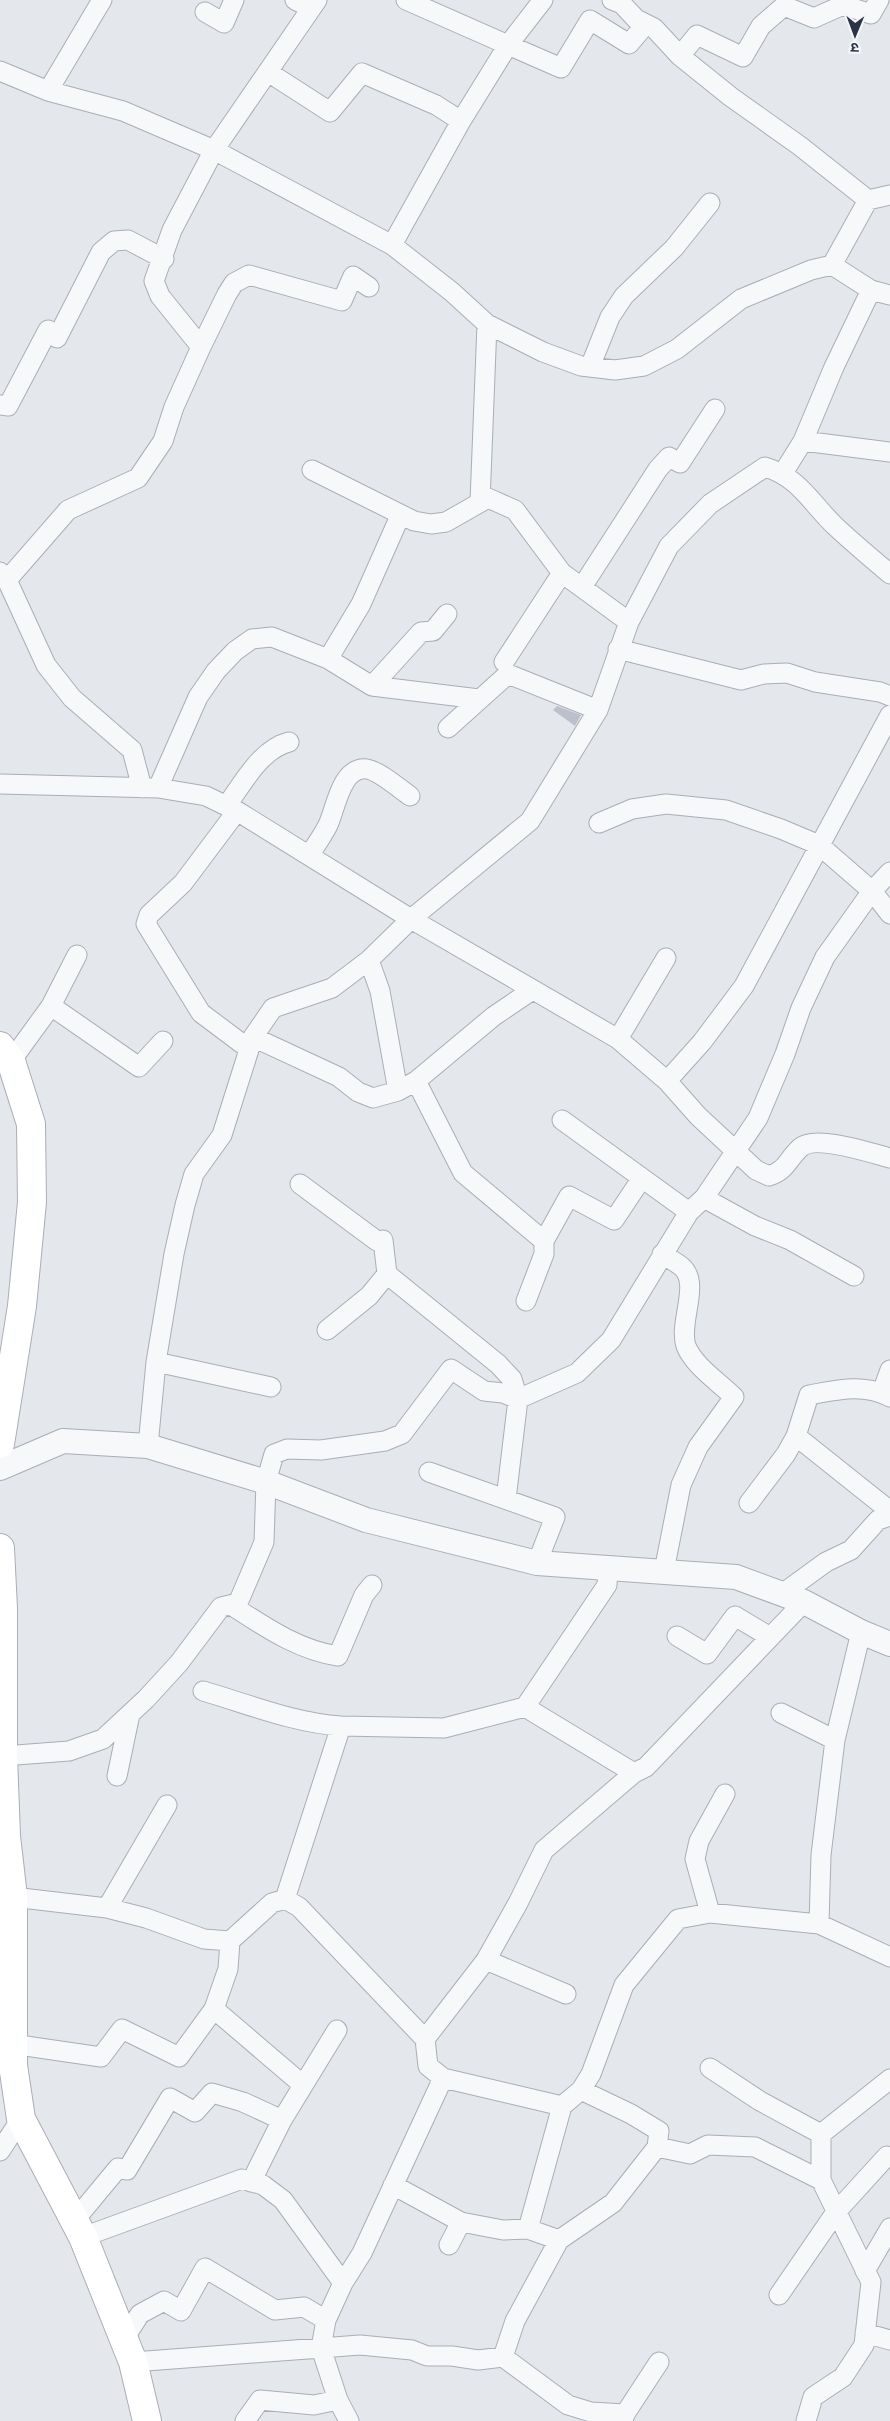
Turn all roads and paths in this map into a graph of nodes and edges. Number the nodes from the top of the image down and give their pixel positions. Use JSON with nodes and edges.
{"nodes":[{"id":1,"x":102,"y":0,"type":"edge"},
{"id":2,"x":234,"y":0,"type":"edge"},
{"id":3,"x":406,"y":0,"type":"edge"},
{"id":4,"x":543,"y":0,"type":"edge"},
{"id":5,"x":612,"y":0,"type":"edge"},
{"id":6,"x":878,"y":0,"type":"edge"},
{"id":7,"x":308,"y":3,"type":"edge"},
{"id":8,"x":205,"y":12,"type":"dead end"},
{"id":9,"x":646,"y":24,"type":"junction"},
{"id":10,"x":508,"y":45,"type":"junction"},
{"id":11,"x":680,"y":56,"type":"junction"},
{"id":12,"x":0,"y":71,"type":"edge"},
{"id":13,"x":268,"y":72,"type":"junction"},
{"id":14,"x":48,"y":91,"type":"junction"},
{"id":15,"x":460,"y":121,"type":"junction"},
{"id":16,"x":214,"y":150,"type":"junction"},
{"id":17,"x":890,"y":194,"type":"edge"},
{"id":18,"x":868,"y":200,"type":"junction"},
{"id":19,"x":710,"y":203,"type":"dead end"},
{"id":20,"x":392,"y":245,"type":"junction"},
{"id":21,"x":164,"y":258,"type":"junction"},
{"id":22,"x":832,"y":265,"type":"junction"},
{"id":23,"x":369,"y":287,"type":"dead end"},
{"id":24,"x":871,"y":290,"type":"junction"},
{"id":25,"x":890,"y":295,"type":"edge"},
{"id":26,"x":487,"y":324,"type":"junction"},
{"id":27,"x":201,"y":347,"type":"junction"},
{"id":28,"x":590,"y":367,"type":"junction"},
{"id":29,"x":0,"y":405,"type":"edge"},
{"id":30,"x":715,"y":409,"type":"dead end"},
{"id":31,"x":803,"y":442,"type":"junction"},
{"id":32,"x":890,"y":452,"type":"edge"},
{"id":33,"x":312,"y":470,"type":"dead end"},
{"id":34,"x":782,"y":472,"type":"junction"},
{"id":35,"x":480,"y":502,"type":"junction"},
{"id":36,"x":400,"y":516,"type":"junction"},
{"id":37,"x":562,"y":573,"type":"junction"},
{"id":38,"x":890,"y":574,"type":"edge"},
{"id":39,"x":3,"y":576,"type":"edge"},
{"id":40,"x":582,"y":588,"type":"junction"},
{"id":41,"x":447,"y":614,"type":"dead end"},
{"id":42,"x":629,"y":622,"type":"junction"},
{"id":43,"x":618,"y":648,"type":"junction"},
{"id":44,"x":328,"y":658,"type":"junction"},
{"id":45,"x":504,"y":662,"type":"dead end"},
{"id":46,"x":372,"y":686,"type":"junction"},
{"id":47,"x":890,"y":696,"type":"edge"},
{"id":48,"x":479,"y":699,"type":"junction"},
{"id":49,"x":598,"y":710,"type":"junction"},
{"id":50,"x":890,"y":715,"type":"edge"},
{"id":51,"x":448,"y":728,"type":"dead end"},
{"id":52,"x":289,"y":742,"type":"dead end"},
{"id":53,"x":0,"y":784,"type":"edge"},
{"id":54,"x":150,"y":788,"type":"junction"},
{"id":55,"x":410,"y":796,"type":"dead end"},
{"id":56,"x":232,"y":808,"type":"junction"},
{"id":57,"x":599,"y":823,"type":"dead end"},
{"id":58,"x":819,"y":845,"type":"junction"},
{"id":59,"x":310,"y":854,"type":"junction"},
{"id":60,"x":890,"y":872,"type":"edge"},
{"id":61,"x":872,"y":891,"type":"junction"},
{"id":62,"x":890,"y":914,"type":"edge"},
{"id":63,"x":411,"y":920,"type":"junction"},
{"id":64,"x":77,"y":955,"type":"dead end"},
{"id":65,"x":666,"y":958,"type":"dead end"},
{"id":66,"x":369,"y":960,"type":"junction"},
{"id":67,"x":531,"y":990,"type":"junction"},
{"id":68,"x":51,"y":1006,"type":"junction"},
{"id":69,"x":618,"y":1039,"type":"junction"},
{"id":70,"x":163,"y":1041,"type":"dead end"},
{"id":71,"x":251,"y":1043,"type":"junction"},
{"id":72,"x":5,"y":1054,"type":"edge"},
{"id":73,"x":416,"y":1081,"type":"junction"},
{"id":74,"x":667,"y":1081,"type":"junction"},
{"id":75,"x":398,"y":1091,"type":"junction"},
{"id":76,"x":562,"y":1120,"type":"dead end"},
{"id":77,"x":735,"y":1150,"type":"junction"},
{"id":78,"x":890,"y":1158,"type":"edge"},
{"id":79,"x":642,"y":1178,"type":"junction"},
{"id":80,"x":300,"y":1184,"type":"dead end"},
{"id":81,"x":704,"y":1198,"type":"junction"},
{"id":82,"x":689,"y":1212,"type":"junction"},
{"id":83,"x":544,"y":1241,"type":"junction"},
{"id":84,"x":662,"y":1254,"type":"junction"},
{"id":85,"x":387,"y":1274,"type":"junction"},
{"id":86,"x":854,"y":1276,"type":"dead end"},
{"id":87,"x":526,"y":1301,"type":"dead end"},
{"id":88,"x":326,"y":1330,"type":"dead end"},
{"id":89,"x":156,"y":1362,"type":"junction"},
{"id":90,"x":890,"y":1370,"type":"edge"},
{"id":91,"x":271,"y":1387,"type":"dead end"},
{"id":92,"x":886,"y":1394,"type":"edge"},
{"id":93,"x":518,"y":1399,"type":"junction"},
{"id":94,"x":796,"y":1436,"type":"junction"},
{"id":95,"x":0,"y":1444,"type":"edge"},
{"id":96,"x":148,"y":1446,"type":"junction"},
{"id":97,"x":0,"y":1468,"type":"edge"},
{"id":98,"x":429,"y":1472,"type":"dead end"},
{"id":99,"x":266,"y":1482,"type":"junction"},
{"id":100,"x":506,"y":1500,"type":"junction"},
{"id":101,"x":749,"y":1503,"type":"dead end"},
{"id":102,"x":890,"y":1511,"type":"edge"},
{"id":103,"x":890,"y":1516,"type":"edge"},
{"id":104,"x":0,"y":1548,"type":"edge"},
{"id":105,"x":537,"y":1563,"type":"junction"},
{"id":106,"x":608,"y":1568,"type":"junction"},
{"id":107,"x":664,"y":1571,"type":"junction"},
{"id":108,"x":372,"y":1584,"type":"dead end"},
{"id":109,"x":793,"y":1598,"type":"junction"},
{"id":110,"x":232,"y":1605,"type":"junction"},
{"id":111,"x":861,"y":1632,"type":"junction"},
{"id":112,"x":677,"y":1636,"type":"dead end"},
{"id":113,"x":770,"y":1637,"type":"junction"},
{"id":114,"x":890,"y":1644,"type":"edge"},
{"id":115,"x":203,"y":1691,"type":"dead end"},
{"id":116,"x":525,"y":1707,"type":"junction"},
{"id":117,"x":781,"y":1713,"type":"dead end"},
{"id":118,"x":130,"y":1714,"type":"junction"},
{"id":119,"x":341,"y":1726,"type":"junction"},
{"id":120,"x":835,"y":1740,"type":"junction"},
{"id":121,"x":3,"y":1756,"type":"junction"},
{"id":122,"x":634,"y":1773,"type":"junction"},
{"id":123,"x":117,"y":1776,"type":"dead end"},
{"id":124,"x":3,"y":1787,"type":"edge"},
{"id":125,"x":725,"y":1794,"type":"dead end"},
{"id":126,"x":167,"y":1805,"type":"dead end"},
{"id":127,"x":14,"y":1897,"type":"junction"},
{"id":128,"x":285,"y":1899,"type":"junction"},
{"id":129,"x":107,"y":1908,"type":"junction"},
{"id":130,"x":710,"y":1913,"type":"junction"},
{"id":131,"x":819,"y":1924,"type":"junction"},
{"id":132,"x":230,"y":1941,"type":"junction"},
{"id":133,"x":890,"y":1957,"type":"edge"},
{"id":134,"x":486,"y":1960,"type":"junction"},
{"id":135,"x":566,"y":1994,"type":"dead end"},
{"id":136,"x":7,"y":1996,"type":"edge"},
{"id":137,"x":214,"y":2009,"type":"junction"},
{"id":138,"x":337,"y":2030,"type":"dead end"},
{"id":139,"x":426,"y":2038,"type":"junction"},
{"id":140,"x":8,"y":2061,"type":"edge"},
{"id":141,"x":710,"y":2068,"type":"dead end"},
{"id":142,"x":443,"y":2078,"type":"junction"},
{"id":143,"x":890,"y":2079,"type":"edge"},
{"id":144,"x":303,"y":2085,"type":"junction"},
{"id":145,"x":581,"y":2090,"type":"junction"},
{"id":146,"x":562,"y":2106,"type":"junction"},
{"id":147,"x":21,"y":2120,"type":"junction"},
{"id":148,"x":282,"y":2120,"type":"junction"},
{"id":149,"x":822,"y":2134,"type":"junction"},
{"id":150,"x":657,"y":2147,"type":"junction"},
{"id":151,"x":0,"y":2151,"type":"edge"},
{"id":152,"x":887,"y":2156,"type":"dead end"},
{"id":153,"x":821,"y":2180,"type":"junction"},
{"id":154,"x":251,"y":2182,"type":"junction"},
{"id":155,"x":394,"y":2185,"type":"junction"},
{"id":156,"x":836,"y":2212,"type":"junction"},
{"id":157,"x":461,"y":2222,"type":"junction"},
{"id":158,"x":890,"y":2228,"type":"edge"},
{"id":159,"x":78,"y":2229,"type":"junction"},
{"id":160,"x":528,"y":2229,"type":"junction"},
{"id":161,"x":559,"y":2240,"type":"junction"},
{"id":162,"x":449,"y":2245,"type":"dead end"},
{"id":163,"x":865,"y":2271,"type":"junction"},
{"id":164,"x":342,"y":2283,"type":"junction"},
{"id":165,"x":779,"y":2295,"type":"dead end"},
{"id":166,"x":326,"y":2320,"type":"junction"},
{"id":167,"x":865,"y":2333,"type":"junction"},
{"id":168,"x":890,"y":2340,"type":"edge"},
{"id":169,"x":321,"y":2348,"type":"junction"},
{"id":170,"x":128,"y":2351,"type":"junction"},
{"id":171,"x":503,"y":2357,"type":"junction"},
{"id":172,"x":658,"y":2362,"type":"dead end"},
{"id":173,"x":338,"y":2400,"type":"junction"},
{"id":174,"x":624,"y":2418,"type":"edge"},
{"id":175,"x":147,"y":2421,"type":"edge"},
{"id":176,"x":245,"y":2421,"type":"edge"},
{"id":177,"x":349,"y":2421,"type":"edge"},
{"id":178,"x":806,"y":2421,"type":"edge"}],
"edges":[{"from":1,"to":14,"type":"street"},
{"from":2,"to":8,"type":"street"},
{"from":3,"to":10,"type":"street"},
{"from":4,"to":10,"type":"street"},
{"from":5,"to":9,"type":"street"},
{"from":6,"to":11,"type":"street"},
{"from":7,"to":13,"type":"street"},
{"from":9,"to":10,"type":"street"},
{"from":9,"to":11,"type":"street"},
{"from":10,"to":15,"type":"street"},
{"from":11,"to":18,"type":"street"},
{"from":12,"to":14,"type":"street"},
{"from":13,"to":15,"type":"street"},
{"from":13,"to":16,"type":"street"},
{"from":14,"to":16,"type":"street"},
{"from":15,"to":20,"type":"street"},
{"from":16,"to":20,"type":"street"},
{"from":16,"to":21,"type":"street"},
{"from":17,"to":18,"type":"street"},
{"from":18,"to":22,"type":"street"},
{"from":19,"to":28,"type":"street"},
{"from":20,"to":26,"type":"street"},
{"from":21,"to":27,"type":"street"},
{"from":21,"to":29,"type":"street"},
{"from":22,"to":24,"type":"street"},
{"from":22,"to":28,"type":"street"},
{"from":23,"to":27,"type":"street"},
{"from":24,"to":25,"type":"street"},
{"from":24,"to":31,"type":"street"},
{"from":26,"to":28,"type":"street"},
{"from":26,"to":35,"type":"street"},
{"from":27,"to":39,"type":"street"},
{"from":30,"to":40,"type":"street"},
{"from":31,"to":32,"type":"street"},
{"from":31,"to":34,"type":"street"},
{"from":33,"to":36,"type":"street"},
{"from":34,"to":38,"type":"street"},
{"from":34,"to":42,"type":"street"},
{"from":35,"to":36,"type":"street"},
{"from":35,"to":37,"type":"street"},
{"from":36,"to":44,"type":"street"},
{"from":37,"to":40,"type":"street"},
{"from":37,"to":45,"type":"street"},
{"from":39,"to":54,"type":"street"},
{"from":40,"to":42,"type":"street"},
{"from":41,"to":46,"type":"street"},
{"from":42,"to":43,"type":"street"},
{"from":43,"to":47,"type":"street"},
{"from":43,"to":49,"type":"street"},
{"from":44,"to":46,"type":"street"},
{"from":44,"to":54,"type":"street"},
{"from":46,"to":48,"type":"street"},
{"from":48,"to":49,"type":"street"},
{"from":48,"to":51,"type":"street"},
{"from":49,"to":63,"type":"street"},
{"from":50,"to":58,"type":"street"},
{"from":52,"to":56,"type":"street"},
{"from":53,"to":54,"type":"street"},
{"from":54,"to":56,"type":"street"},
{"from":55,"to":59,"type":"street"},
{"from":56,"to":59,"type":"street"},
{"from":56,"to":71,"type":"street"},
{"from":57,"to":58,"type":"street"},
{"from":58,"to":61,"type":"street"},
{"from":58,"to":74,"type":"street"},
{"from":59,"to":63,"type":"street"},
{"from":60,"to":61,"type":"street"},
{"from":61,"to":62,"type":"street"},
{"from":61,"to":77,"type":"street"},
{"from":63,"to":66,"type":"street"},
{"from":63,"to":67,"type":"street"},
{"from":64,"to":68,"type":"street"},
{"from":65,"to":69,"type":"street"},
{"from":66,"to":71,"type":"street"},
{"from":66,"to":75,"type":"street"},
{"from":67,"to":69,"type":"street"},
{"from":67,"to":73,"type":"street"},
{"from":68,"to":70,"type":"street"},
{"from":68,"to":72,"type":"street"},
{"from":69,"to":74,"type":"street"},
{"from":71,"to":75,"type":"street"},
{"from":71,"to":89,"type":"street"},
{"from":72,"to":95,"type":"main road"},
{"from":73,"to":75,"type":"street"},
{"from":73,"to":83,"type":"street"},
{"from":74,"to":77,"type":"street"},
{"from":76,"to":79,"type":"street"},
{"from":77,"to":78,"type":"street"},
{"from":77,"to":81,"type":"street"},
{"from":79,"to":82,"type":"street"},
{"from":79,"to":83,"type":"street"},
{"from":80,"to":85,"type":"street"},
{"from":81,"to":82,"type":"street"},
{"from":81,"to":86,"type":"street"},
{"from":82,"to":84,"type":"street"},
{"from":83,"to":87,"type":"street"},
{"from":84,"to":93,"type":"street"},
{"from":84,"to":107,"type":"street"},
{"from":85,"to":88,"type":"street"},
{"from":85,"to":93,"type":"street"},
{"from":89,"to":91,"type":"street"},
{"from":89,"to":96,"type":"street"},
{"from":90,"to":92,"type":"street"},
{"from":92,"to":94,"type":"street"},
{"from":93,"to":99,"type":"street"},
{"from":93,"to":100,"type":"street"},
{"from":94,"to":101,"type":"street"},
{"from":94,"to":102,"type":"street"},
{"from":96,"to":97,"type":"street"},
{"from":96,"to":99,"type":"street"},
{"from":98,"to":100,"type":"street"},
{"from":99,"to":105,"type":"street"},
{"from":99,"to":110,"type":"street"},
{"from":100,"to":105,"type":"street"},
{"from":103,"to":109,"type":"street"},
{"from":104,"to":121,"type":"main road"},
{"from":105,"to":106,"type":"street"},
{"from":106,"to":107,"type":"street"},
{"from":106,"to":116,"type":"street"},
{"from":107,"to":109,"type":"street"},
{"from":108,"to":110,"type":"street"},
{"from":109,"to":111,"type":"street"},
{"from":109,"to":113,"type":"street"},
{"from":110,"to":118,"type":"street"},
{"from":111,"to":114,"type":"street"},
{"from":111,"to":120,"type":"street"},
{"from":112,"to":113,"type":"street"},
{"from":113,"to":122,"type":"street"},
{"from":115,"to":119,"type":"street"},
{"from":116,"to":119,"type":"street"},
{"from":116,"to":122,"type":"street"},
{"from":117,"to":120,"type":"street"},
{"from":118,"to":121,"type":"street"},
{"from":118,"to":123,"type":"street"},
{"from":119,"to":128,"type":"street"},
{"from":120,"to":131,"type":"street"},
{"from":121,"to":124,"type":"main road"},
{"from":122,"to":134,"type":"street"},
{"from":124,"to":127,"type":"main road"},
{"from":125,"to":130,"type":"street"},
{"from":126,"to":129,"type":"street"},
{"from":127,"to":129,"type":"street"},
{"from":127,"to":136,"type":"main road"},
{"from":128,"to":132,"type":"street"},
{"from":128,"to":139,"type":"street"},
{"from":129,"to":132,"type":"street"},
{"from":130,"to":131,"type":"street"},
{"from":130,"to":145,"type":"street"},
{"from":131,"to":133,"type":"street"},
{"from":132,"to":137,"type":"street"},
{"from":134,"to":135,"type":"street"},
{"from":134,"to":139,"type":"street"},
{"from":136,"to":140,"type":"main road"},
{"from":137,"to":140,"type":"street"},
{"from":137,"to":144,"type":"street"},
{"from":138,"to":144,"type":"street"},
{"from":139,"to":142,"type":"street"},
{"from":140,"to":147,"type":"main road"},
{"from":141,"to":149,"type":"street"},
{"from":142,"to":146,"type":"street"},
{"from":142,"to":155,"type":"street"},
{"from":143,"to":149,"type":"street"},
{"from":144,"to":148,"type":"street"},
{"from":145,"to":146,"type":"street"},
{"from":145,"to":150,"type":"street"},
{"from":146,"to":160,"type":"street"},
{"from":147,"to":151,"type":"street"},
{"from":147,"to":159,"type":"main road"},
{"from":148,"to":154,"type":"street"},
{"from":148,"to":159,"type":"street"},
{"from":149,"to":153,"type":"street"},
{"from":150,"to":153,"type":"street"},
{"from":150,"to":161,"type":"street"},
{"from":152,"to":156,"type":"street"},
{"from":153,"to":156,"type":"street"},
{"from":154,"to":159,"type":"street"},
{"from":154,"to":164,"type":"street"},
{"from":155,"to":157,"type":"street"},
{"from":155,"to":164,"type":"street"},
{"from":156,"to":163,"type":"street"},
{"from":156,"to":165,"type":"street"},
{"from":157,"to":160,"type":"street"},
{"from":157,"to":162,"type":"street"},
{"from":158,"to":163,"type":"street"},
{"from":159,"to":170,"type":"main road"},
{"from":160,"to":161,"type":"street"},
{"from":161,"to":171,"type":"street"},
{"from":163,"to":167,"type":"street"},
{"from":164,"to":166,"type":"street"},
{"from":166,"to":169,"type":"street"},
{"from":166,"to":170,"type":"street"},
{"from":167,"to":168,"type":"street"},
{"from":167,"to":178,"type":"street"},
{"from":169,"to":170,"type":"street"},
{"from":169,"to":171,"type":"street"},
{"from":169,"to":173,"type":"street"},
{"from":170,"to":175,"type":"main road"},
{"from":171,"to":174,"type":"street"},
{"from":172,"to":174,"type":"street"},
{"from":173,"to":176,"type":"street"},
{"from":173,"to":177,"type":"street"}]}
